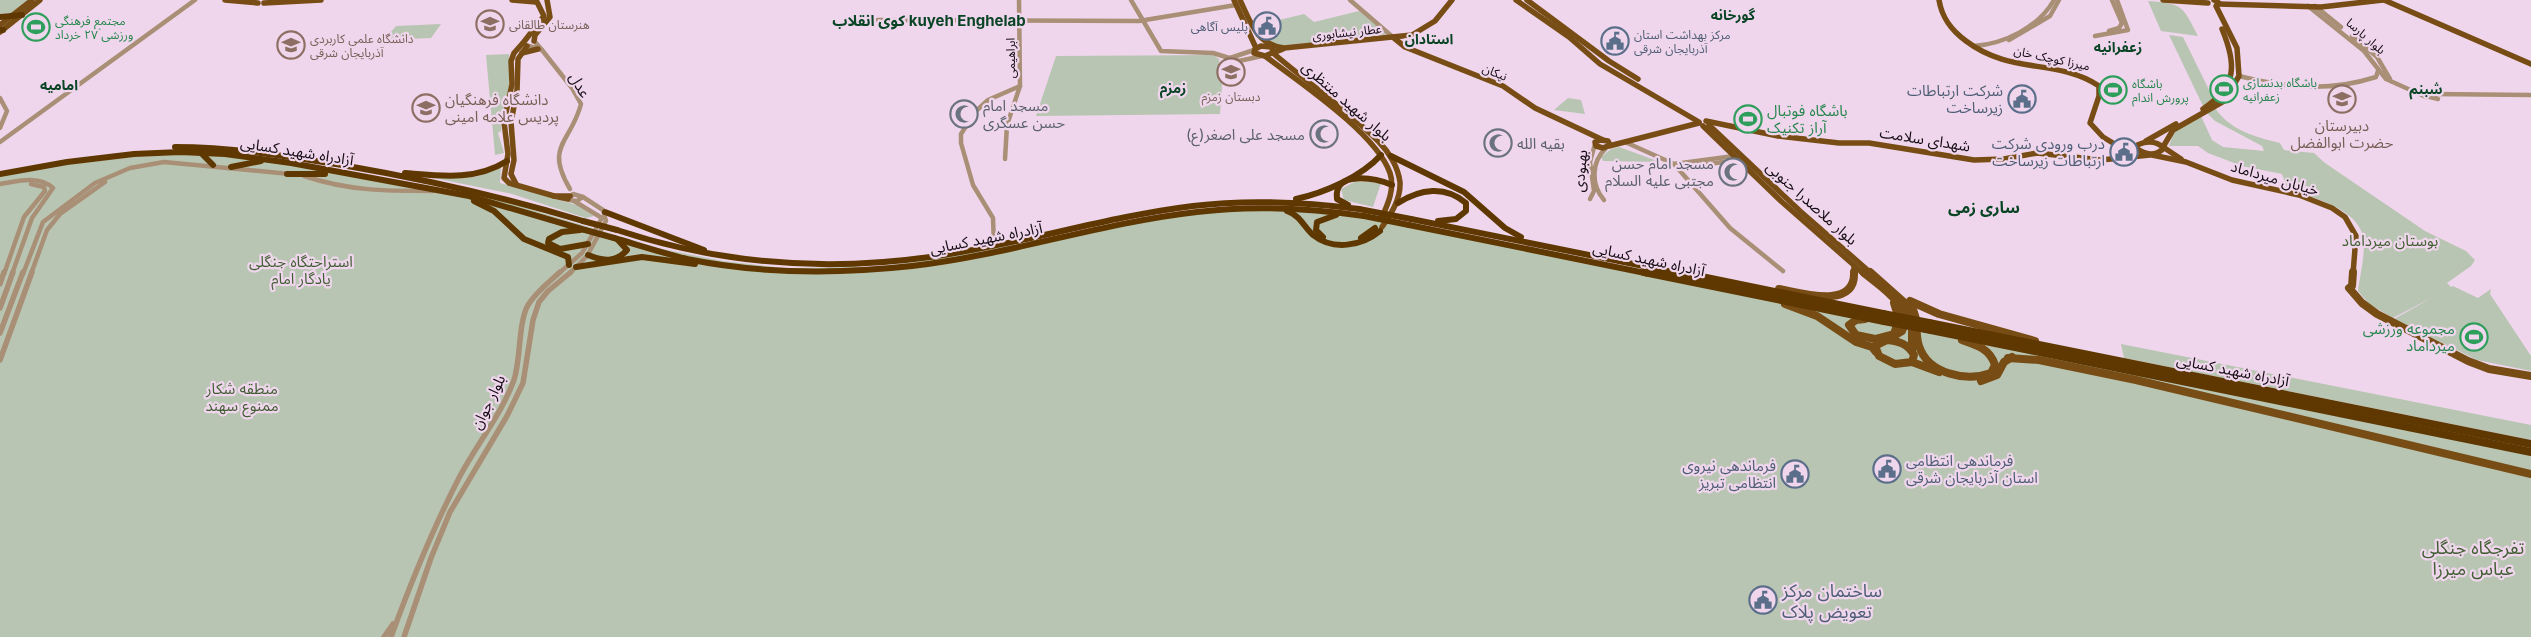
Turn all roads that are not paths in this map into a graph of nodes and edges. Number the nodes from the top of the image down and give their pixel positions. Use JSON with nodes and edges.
{"nodes":[{"id":1,"x":32,"y":0,"type":"edge"},
{"id":2,"x":40,"y":0,"type":"edge"},
{"id":3,"x":195,"y":0,"type":"edge"},
{"id":4,"x":225,"y":0,"type":"edge"},
{"id":5,"x":321,"y":0,"type":"edge"},
{"id":6,"x":512,"y":0,"type":"edge"},
{"id":7,"x":518,"y":0,"type":"edge"},
{"id":8,"x":547,"y":0,"type":"edge"},
{"id":9,"x":1019,"y":0,"type":"edge"},
{"id":10,"x":1130,"y":0,"type":"edge"},
{"id":11,"x":1350,"y":0,"type":"edge"},
{"id":12,"x":1452,"y":0,"type":"edge"},
{"id":13,"x":1516,"y":0,"type":"edge"},
{"id":14,"x":1527,"y":0,"type":"edge"},
{"id":15,"x":1939,"y":0,"type":"edge"},
{"id":16,"x":2054,"y":0,"type":"edge"},
{"id":17,"x":2059,"y":0,"type":"edge"},
{"id":18,"x":2112,"y":0,"type":"edge"},
{"id":19,"x":2117,"y":0,"type":"edge"},
{"id":20,"x":2162,"y":0,"type":"edge"},
{"id":21,"x":2189,"y":0,"type":"edge"},
{"id":22,"x":2368,"y":0,"type":"edge"},
{"id":23,"x":2384,"y":0,"type":"edge"},
{"id":24,"x":2390,"y":0,"type":"edge"},
{"id":25,"x":262,"y":1,"type":"edge"},
{"id":26,"x":536,"y":1,"type":"edge"},
{"id":27,"x":1236,"y":2,"type":"edge"},
{"id":28,"x":2212,"y":2,"type":"edge"},
{"id":29,"x":2350,"y":5,"type":"junction"},
{"id":30,"x":2313,"y":7,"type":"junction"},
{"id":31,"x":22,"y":15,"type":"junction"},
{"id":32,"x":1248,"y":15,"type":"junction"},
{"id":33,"x":12,"y":16,"type":"junction"},
{"id":34,"x":1241,"y":16,"type":"junction"},
{"id":35,"x":0,"y":17,"type":"edge"},
{"id":36,"x":878,"y":20,"type":"dead end"},
{"id":37,"x":1142,"y":20,"type":"junction"},
{"id":38,"x":1020,"y":21,"type":"junction"},
{"id":39,"x":1,"y":29,"type":"edge"},
{"id":40,"x":1394,"y":38,"type":"junction"},
{"id":41,"x":535,"y":42,"type":"junction"},
{"id":42,"x":525,"y":45,"type":"junction"},
{"id":43,"x":1973,"y":46,"type":"junction"},
{"id":44,"x":1268,"y":47,"type":"junction"},
{"id":45,"x":1290,"y":48,"type":"junction"},
{"id":46,"x":1255,"y":49,"type":"junction"},
{"id":47,"x":540,"y":50,"type":"junction"},
{"id":48,"x":520,"y":54,"type":"junction"},
{"id":49,"x":1273,"y":54,"type":"junction"},
{"id":50,"x":1993,"y":54,"type":"junction"},
{"id":51,"x":1263,"y":56,"type":"junction"},
{"id":52,"x":1230,"y":58,"type":"junction"},
{"id":53,"x":2531,"y":59,"type":"edge"},
{"id":54,"x":2531,"y":64,"type":"edge"},
{"id":55,"x":2378,"y":71,"type":"junction"},
{"id":56,"x":2239,"y":76,"type":"junction"},
{"id":57,"x":1020,"y":86,"type":"junction"},
{"id":58,"x":2428,"y":95,"type":"junction"},
{"id":59,"x":2531,"y":96,"type":"edge"},
{"id":60,"x":0,"y":98,"type":"edge"},
{"id":61,"x":1694,"y":116,"type":"junction"},
{"id":62,"x":1706,"y":125,"type":"junction"},
{"id":63,"x":1731,"y":125,"type":"junction"},
{"id":64,"x":0,"y":128,"type":"edge"},
{"id":65,"x":512,"y":132,"type":"junction"},
{"id":66,"x":1584,"y":133,"type":"junction"},
{"id":67,"x":505,"y":134,"type":"junction"},
{"id":68,"x":1604,"y":140,"type":"junction"},
{"id":69,"x":2146,"y":141,"type":"junction"},
{"id":70,"x":0,"y":142,"type":"edge"},
{"id":71,"x":1625,"y":142,"type":"junction"},
{"id":72,"x":1595,"y":144,"type":"junction"},
{"id":73,"x":2138,"y":145,"type":"junction"},
{"id":74,"x":1608,"y":147,"type":"junction"},
{"id":75,"x":2163,"y":147,"type":"junction"},
{"id":76,"x":201,"y":153,"type":"junction"},
{"id":77,"x":2125,"y":153,"type":"junction"},
{"id":78,"x":1381,"y":155,"type":"junction"},
{"id":79,"x":2151,"y":155,"type":"junction"},
{"id":80,"x":1391,"y":156,"type":"junction"},
{"id":81,"x":1734,"y":158,"type":"junction"},
{"id":82,"x":268,"y":159,"type":"junction"},
{"id":83,"x":1005,"y":159,"type":"dead end"},
{"id":84,"x":507,"y":161,"type":"junction"},
{"id":85,"x":2186,"y":162,"type":"junction"},
{"id":86,"x":1674,"y":164,"type":"junction"},
{"id":87,"x":141,"y":165,"type":"junction"},
{"id":88,"x":213,"y":165,"type":"junction"},
{"id":89,"x":231,"y":167,"type":"junction"},
{"id":90,"x":1679,"y":168,"type":"junction"},
{"id":91,"x":0,"y":170,"type":"edge"},
{"id":92,"x":1593,"y":173,"type":"junction"},
{"id":93,"x":0,"y":174,"type":"edge"},
{"id":94,"x":287,"y":174,"type":"junction"},
{"id":95,"x":375,"y":175,"type":"junction"},
{"id":96,"x":2,"y":183,"type":"edge"},
{"id":97,"x":517,"y":185,"type":"junction"},
{"id":98,"x":1392,"y":185,"type":"junction"},
{"id":99,"x":570,"y":189,"type":"junction"},
{"id":100,"x":441,"y":191,"type":"junction"},
{"id":101,"x":1596,"y":191,"type":"junction"},
{"id":102,"x":464,"y":195,"type":"junction"},
{"id":103,"x":581,"y":195,"type":"junction"},
{"id":104,"x":571,"y":198,"type":"junction"},
{"id":105,"x":1590,"y":199,"type":"dead end"},
{"id":106,"x":1604,"y":200,"type":"dead end"},
{"id":107,"x":1398,"y":203,"type":"junction"},
{"id":108,"x":1261,"y":205,"type":"junction"},
{"id":109,"x":1359,"y":209,"type":"junction"},
{"id":110,"x":1313,"y":210,"type":"junction"},
{"id":111,"x":604,"y":212,"type":"junction"},
{"id":112,"x":1351,"y":214,"type":"junction"},
{"id":113,"x":1322,"y":218,"type":"junction"},
{"id":114,"x":1410,"y":222,"type":"junction"},
{"id":115,"x":1379,"y":228,"type":"junction"},
{"id":116,"x":585,"y":230,"type":"junction"},
{"id":117,"x":616,"y":236,"type":"junction"},
{"id":118,"x":588,"y":244,"type":"junction"},
{"id":119,"x":994,"y":245,"type":"junction"},
{"id":120,"x":1544,"y":245,"type":"junction"},
{"id":121,"x":588,"y":255,"type":"junction"},
{"id":122,"x":734,"y":258,"type":"junction"},
{"id":123,"x":729,"y":265,"type":"junction"},
{"id":124,"x":573,"y":266,"type":"junction"},
{"id":125,"x":1854,"y":266,"type":"junction"},
{"id":126,"x":1783,"y":271,"type":"dead end"},
{"id":127,"x":1714,"y":279,"type":"junction"},
{"id":128,"x":0,"y":284,"type":"edge"},
{"id":129,"x":1885,"y":284,"type":"junction"},
{"id":130,"x":1743,"y":293,"type":"junction"},
{"id":131,"x":1900,"y":298,"type":"junction"},
{"id":132,"x":0,"y":308,"type":"edge"},
{"id":133,"x":1883,"y":317,"type":"junction"},
{"id":134,"x":1930,"y":327,"type":"junction"},
{"id":135,"x":1902,"y":328,"type":"junction"},
{"id":136,"x":0,"y":333,"type":"edge"},
{"id":137,"x":1884,"y":341,"type":"junction"},
{"id":138,"x":1856,"y":342,"type":"junction"},
{"id":139,"x":1912,"y":350,"type":"junction"},
{"id":140,"x":1876,"y":352,"type":"junction"},
{"id":141,"x":2091,"y":355,"type":"junction"},
{"id":142,"x":2008,"y":358,"type":"junction"},
{"id":143,"x":0,"y":360,"type":"edge"},
{"id":144,"x":1912,"y":362,"type":"junction"},
{"id":145,"x":2099,"y":364,"type":"junction"},
{"id":146,"x":2531,"y":376,"type":"edge"},
{"id":147,"x":2531,"y":444,"type":"edge"},
{"id":148,"x":2531,"y":452,"type":"edge"},
{"id":149,"x":2531,"y":474,"type":"edge"},
{"id":150,"x":400,"y":612,"type":"junction"},
{"id":151,"x":384,"y":637,"type":"edge"},
{"id":152,"x":391,"y":637,"type":"edge"},
{"id":153,"x":404,"y":637,"type":"edge"}],
"edges":[{"from":1,"to":33,"type":"main road"},
{"from":2,"to":31,"type":"main road"},
{"from":3,"to":70,"type":"street"},
{"from":4,"to":25,"type":"main road"},
{"from":5,"to":25,"type":"main road"},
{"from":6,"to":7,"type":"main road"},
{"from":7,"to":26,"type":"main road"},
{"from":8,"to":26,"type":"main road"},
{"from":8,"to":41,"type":"main road"},
{"from":9,"to":38,"type":"street","name":"ابراهیمی"},
{"from":10,"to":37,"type":"street"},
{"from":11,"to":40,"type":"street"},
{"from":12,"to":40,"type":"main road","name":"عطار نیشابوری"},
{"from":13,"to":61,"type":"main road","name":"بلوار ملاصدرا جنوبی"},
{"from":14,"to":61,"type":"main road","name":"بلوار ملاصدرا جنوبی"},
{"from":15,"to":43,"type":"main road","name":"میرزا کوچک خان"},
{"from":16,"to":43,"type":"street"},
{"from":17,"to":50,"type":"street"},
{"from":18,"to":19,"type":"street"},
{"from":20,"to":28,"type":"main road"},
{"from":21,"to":28,"type":"main road"},
{"from":22,"to":29,"type":"main road"},
{"from":23,"to":29,"type":"main road"},
{"from":23,"to":54,"type":"main road"},
{"from":24,"to":53,"type":"main road"},
{"from":26,"to":42,"type":"main road"},
{"from":27,"to":32,"type":"main road"},
{"from":27,"to":34,"type":"main road"},
{"from":27,"to":37,"type":"street"},
{"from":28,"to":30,"type":"main road"},
{"from":28,"to":56,"type":"main road"},
{"from":28,"to":69,"type":"main road"},
{"from":29,"to":30,"type":"main road"},
{"from":30,"to":55,"type":"street","name":"بلوار پارسا"},
{"from":30,"to":58,"type":"street","name":"بلوار پارسا"},
{"from":31,"to":33,"type":"highway"},
{"from":31,"to":39,"type":"main road"},
{"from":32,"to":34,"type":"main road"},
{"from":32,"to":44,"type":"main road"},
{"from":33,"to":35,"type":"highway"},
{"from":33,"to":39,"type":"main road"},
{"from":34,"to":46,"type":"main road"},
{"from":36,"to":38,"type":"street"},
{"from":37,"to":38,"type":"street"},
{"from":37,"to":52,"type":"street"},
{"from":38,"to":57,"type":"street","name":"ابراهیمی"},
{"from":40,"to":45,"type":"main road","name":"عطار نیشابوری"},
{"from":40,"to":66,"type":"main road","name":"نیکان"},
{"from":41,"to":42,"type":"main road"},
{"from":41,"to":47,"type":"street","name":"عدل"},
{"from":42,"to":47,"type":"street"},
{"from":42,"to":48,"type":"main road"},
{"from":42,"to":67,"type":"main road"},
{"from":43,"to":50,"type":"main road","name":"میرزا کوچک خان"},
{"from":43,"to":77,"type":"main road","name":"میرزا کوچک خان"},
{"from":44,"to":45,"type":"main road"},
{"from":44,"to":46,"type":"main road"},
{"from":44,"to":49,"type":"main road","name":"بلوار شهید منتظری"},
{"from":45,"to":49,"type":"main road"},
{"from":46,"to":51,"type":"main road","name":"بلوار شهید منتظری"},
{"from":46,"to":52,"type":"street"},
{"from":47,"to":48,"type":"main road"},
{"from":47,"to":99,"type":"street","name":"عدل"},
{"from":48,"to":65,"type":"main road"},
{"from":49,"to":51,"type":"main road"},
{"from":49,"to":80,"type":"main road","name":"بلوار شهید منتظری"},
{"from":50,"to":77,"type":"main road","name":"میرزا کوچک خان"},
{"from":51,"to":52,"type":"street"},
{"from":51,"to":78,"type":"main road","name":"بلوار شهید منتظری"},
{"from":55,"to":56,"type":"street"},
{"from":55,"to":58,"type":"street","name":"بلوار پارسا"},
{"from":56,"to":75,"type":"main road"},
{"from":57,"to":83,"type":"street","name":"ابراهیمی"},
{"from":57,"to":119,"type":"street"},
{"from":58,"to":59,"type":"street"},
{"from":58,"to":59,"type":"street"},
{"from":60,"to":64,"type":"street"},
{"from":61,"to":62,"type":"main road","name":"بلوار ملاصدرا جنوبی"},
{"from":62,"to":63,"type":"main road"},
{"from":62,"to":63,"type":"main road"},
{"from":62,"to":71,"type":"main road"},
{"from":62,"to":81,"type":"main road","name":"بلوار ملاصدرا جنوبی"},
{"from":62,"to":129,"type":"main road","name":"بلوار ملاصدرا جنوبی"},
{"from":63,"to":77,"type":"main road","name":"شهدای سلامت"},
{"from":65,"to":67,"type":"main road"},
{"from":65,"to":97,"type":"main road"},
{"from":66,"to":68,"type":"main road"},
{"from":66,"to":72,"type":"main road"},
{"from":67,"to":84,"type":"main road"},
{"from":68,"to":71,"type":"main road"},
{"from":68,"to":72,"type":"main road"},
{"from":68,"to":74,"type":"main road"},
{"from":69,"to":73,"type":"main road"},
{"from":69,"to":75,"type":"main road"},
{"from":71,"to":74,"type":"main road"},
{"from":71,"to":86,"type":"street"},
{"from":72,"to":74,"type":"main road"},
{"from":72,"to":92,"type":"street","name":"بهبودی"},
{"from":73,"to":77,"type":"main road"},
{"from":73,"to":79,"type":"main road"},
{"from":74,"to":92,"type":"street","name":"بهبودی"},
{"from":75,"to":79,"type":"main road"},
{"from":75,"to":85,"type":"main road"},
{"from":76,"to":82,"type":"highway","name":"آزادراه شهید کسایی"},
{"from":76,"to":88,"type":"highway"},
{"from":76,"to":93,"type":"highway","name":"آزادراه شهید کسایی"},
{"from":77,"to":79,"type":"main road"},
{"from":77,"to":85,"type":"main road"},
{"from":78,"to":98,"type":"main road","name":"بلوار شهید منتظری"},
{"from":78,"to":108,"type":"highway"},
{"from":79,"to":85,"type":"main road"},
{"from":80,"to":107,"type":"main road","name":"بلوار شهید منتظری"},
{"from":80,"to":120,"type":"highway"},
{"from":81,"to":86,"type":"street"},
{"from":81,"to":90,"type":"street"},
{"from":81,"to":125,"type":"main road","name":"بلوار ملاصدرا جنوبی"},
{"from":82,"to":89,"type":"highway"},
{"from":82,"to":95,"type":"highway","name":"آزادراه شهید کسایی"},
{"from":84,"to":95,"type":"highway"},
{"from":84,"to":97,"type":"main road"},
{"from":85,"to":146,"type":"main road","name":"خیابان میرداماد"},
{"from":86,"to":90,"type":"street"},
{"from":87,"to":88,"type":"street"},
{"from":87,"to":136,"type":"street"},
{"from":87,"to":143,"type":"street"},
{"from":88,"to":89,"type":"street"},
{"from":89,"to":94,"type":"street"},
{"from":90,"to":126,"type":"street"},
{"from":91,"to":95,"type":"highway","name":"آزادراه شهید کسایی"},
{"from":92,"to":101,"type":"street","name":"بهبودی"},
{"from":94,"to":95,"type":"highway"},
{"from":94,"to":100,"type":"street"},
{"from":95,"to":100,"type":"highway","name":"آزادراه شهید کسایی"},
{"from":95,"to":117,"type":"highway","name":"آزادراه شهید کسایی","bridge":true},
{"from":96,"to":128,"type":"street"},
{"from":96,"to":132,"type":"street"},
{"from":97,"to":104,"type":"main road"},
{"from":98,"to":109,"type":"highway"},
{"from":98,"to":115,"type":"main road"},
{"from":99,"to":103,"type":"street"},
{"from":99,"to":104,"type":"street"},
{"from":100,"to":102,"type":"highway","name":"آزادراه شهید کسایی"},
{"from":101,"to":105,"type":"street","name":"بهبودی"},
{"from":101,"to":106,"type":"street","name":"بهبودی"},
{"from":102,"to":116,"type":"highway","name":"آزادراه شهید کسایی"},
{"from":102,"to":124,"type":"highway"},
{"from":103,"to":104,"type":"street"},
{"from":103,"to":111,"type":"street"},
{"from":104,"to":118,"type":"street","name":"بلوار جوان"},
{"from":107,"to":114,"type":"highway"},
{"from":107,"to":115,"type":"main road"},
{"from":108,"to":109,"type":"highway","name":"آزادراه شهید کسایی"},
{"from":108,"to":110,"type":"highway","name":"آزادراه شهید کسایی"},
{"from":108,"to":115,"type":"highway"},
{"from":108,"to":119,"type":"highway","name":"آزادراه شهید کسایی"},
{"from":108,"to":123,"type":"highway","name":"آزادراه شهید کسایی"},
{"from":109,"to":114,"type":"highway","bridge":true},
{"from":110,"to":112,"type":"highway","name":"آزادراه شهید کسایی"},
{"from":110,"to":113,"type":"highway"},
{"from":111,"to":121,"type":"street","name":"بلوار جوان"},
{"from":111,"to":122,"type":"highway"},
{"from":112,"to":113,"type":"highway"},
{"from":112,"to":114,"type":"highway","name":"آزادراه شهید کسایی","bridge":true},
{"from":113,"to":115,"type":"highway"},
{"from":114,"to":120,"type":"highway","name":"آزادراه شهید کسایی"},
{"from":114,"to":130,"type":"highway","name":"آزادراه شهید کسایی"},
{"from":116,"to":117,"type":"highway","name":"آزادراه شهید کسایی","bridge":true},
{"from":116,"to":118,"type":"highway"},
{"from":117,"to":121,"type":"highway"},
{"from":117,"to":122,"type":"highway","name":"آزادراه شهید کسایی"},
{"from":117,"to":123,"type":"highway","name":"آزادراه شهید کسایی"},
{"from":118,"to":124,"type":"street","name":"بلوار جوان"},
{"from":119,"to":122,"type":"highway","name":"آزادراه شهید کسایی"},
{"from":120,"to":127,"type":"highway","name":"آزادراه شهید کسایی"},
{"from":121,"to":124,"type":"street","name":"بلوار جوان"},
{"from":123,"to":124,"type":"highway"},
{"from":124,"to":150,"type":"street","name":"بلوار جوان"},
{"from":124,"to":153,"type":"street","name":"بلوار جوان"},
{"from":125,"to":127,"type":"main road"},
{"from":125,"to":135,"type":"main road","name":"بلوار ملاصدرا جنوبی"},
{"from":127,"to":133,"type":"highway","name":"آزادراه شهید کسایی"},
{"from":129,"to":131,"type":"main road","name":"بلوار ملاصدرا جنوبی"},
{"from":129,"to":141,"type":"main road"},
{"from":130,"to":133,"type":"highway","name":"آزادراه شهید کسایی"},
{"from":130,"to":138,"type":"main road"},
{"from":131,"to":134,"type":"main road"},
{"from":131,"to":139,"type":"main road"},
{"from":133,"to":134,"type":"highway","bridge":true},
{"from":133,"to":135,"type":"main road"},
{"from":134,"to":141,"type":"highway","name":"آزادراه شهید کسایی"},
{"from":134,"to":145,"type":"highway","name":"آزادراه شهید کسایی"},
{"from":135,"to":137,"type":"main road"},
{"from":137,"to":138,"type":"main road"},
{"from":137,"to":139,"type":"main road"},
{"from":137,"to":140,"type":"main road"},
{"from":138,"to":140,"type":"main road"},
{"from":139,"to":144,"type":"main road"},
{"from":140,"to":144,"type":"main road"},
{"from":141,"to":147,"type":"highway","name":"آزادراه شهید کسایی"},
{"from":142,"to":144,"type":"main road"},
{"from":142,"to":145,"type":"main road"},
{"from":142,"to":149,"type":"main road"},
{"from":145,"to":148,"type":"highway","name":"آزادراه شهید کسایی"},
{"from":150,"to":151,"type":"street"},
{"from":150,"to":152,"type":"street","name":"بلوار جوان"}]}
